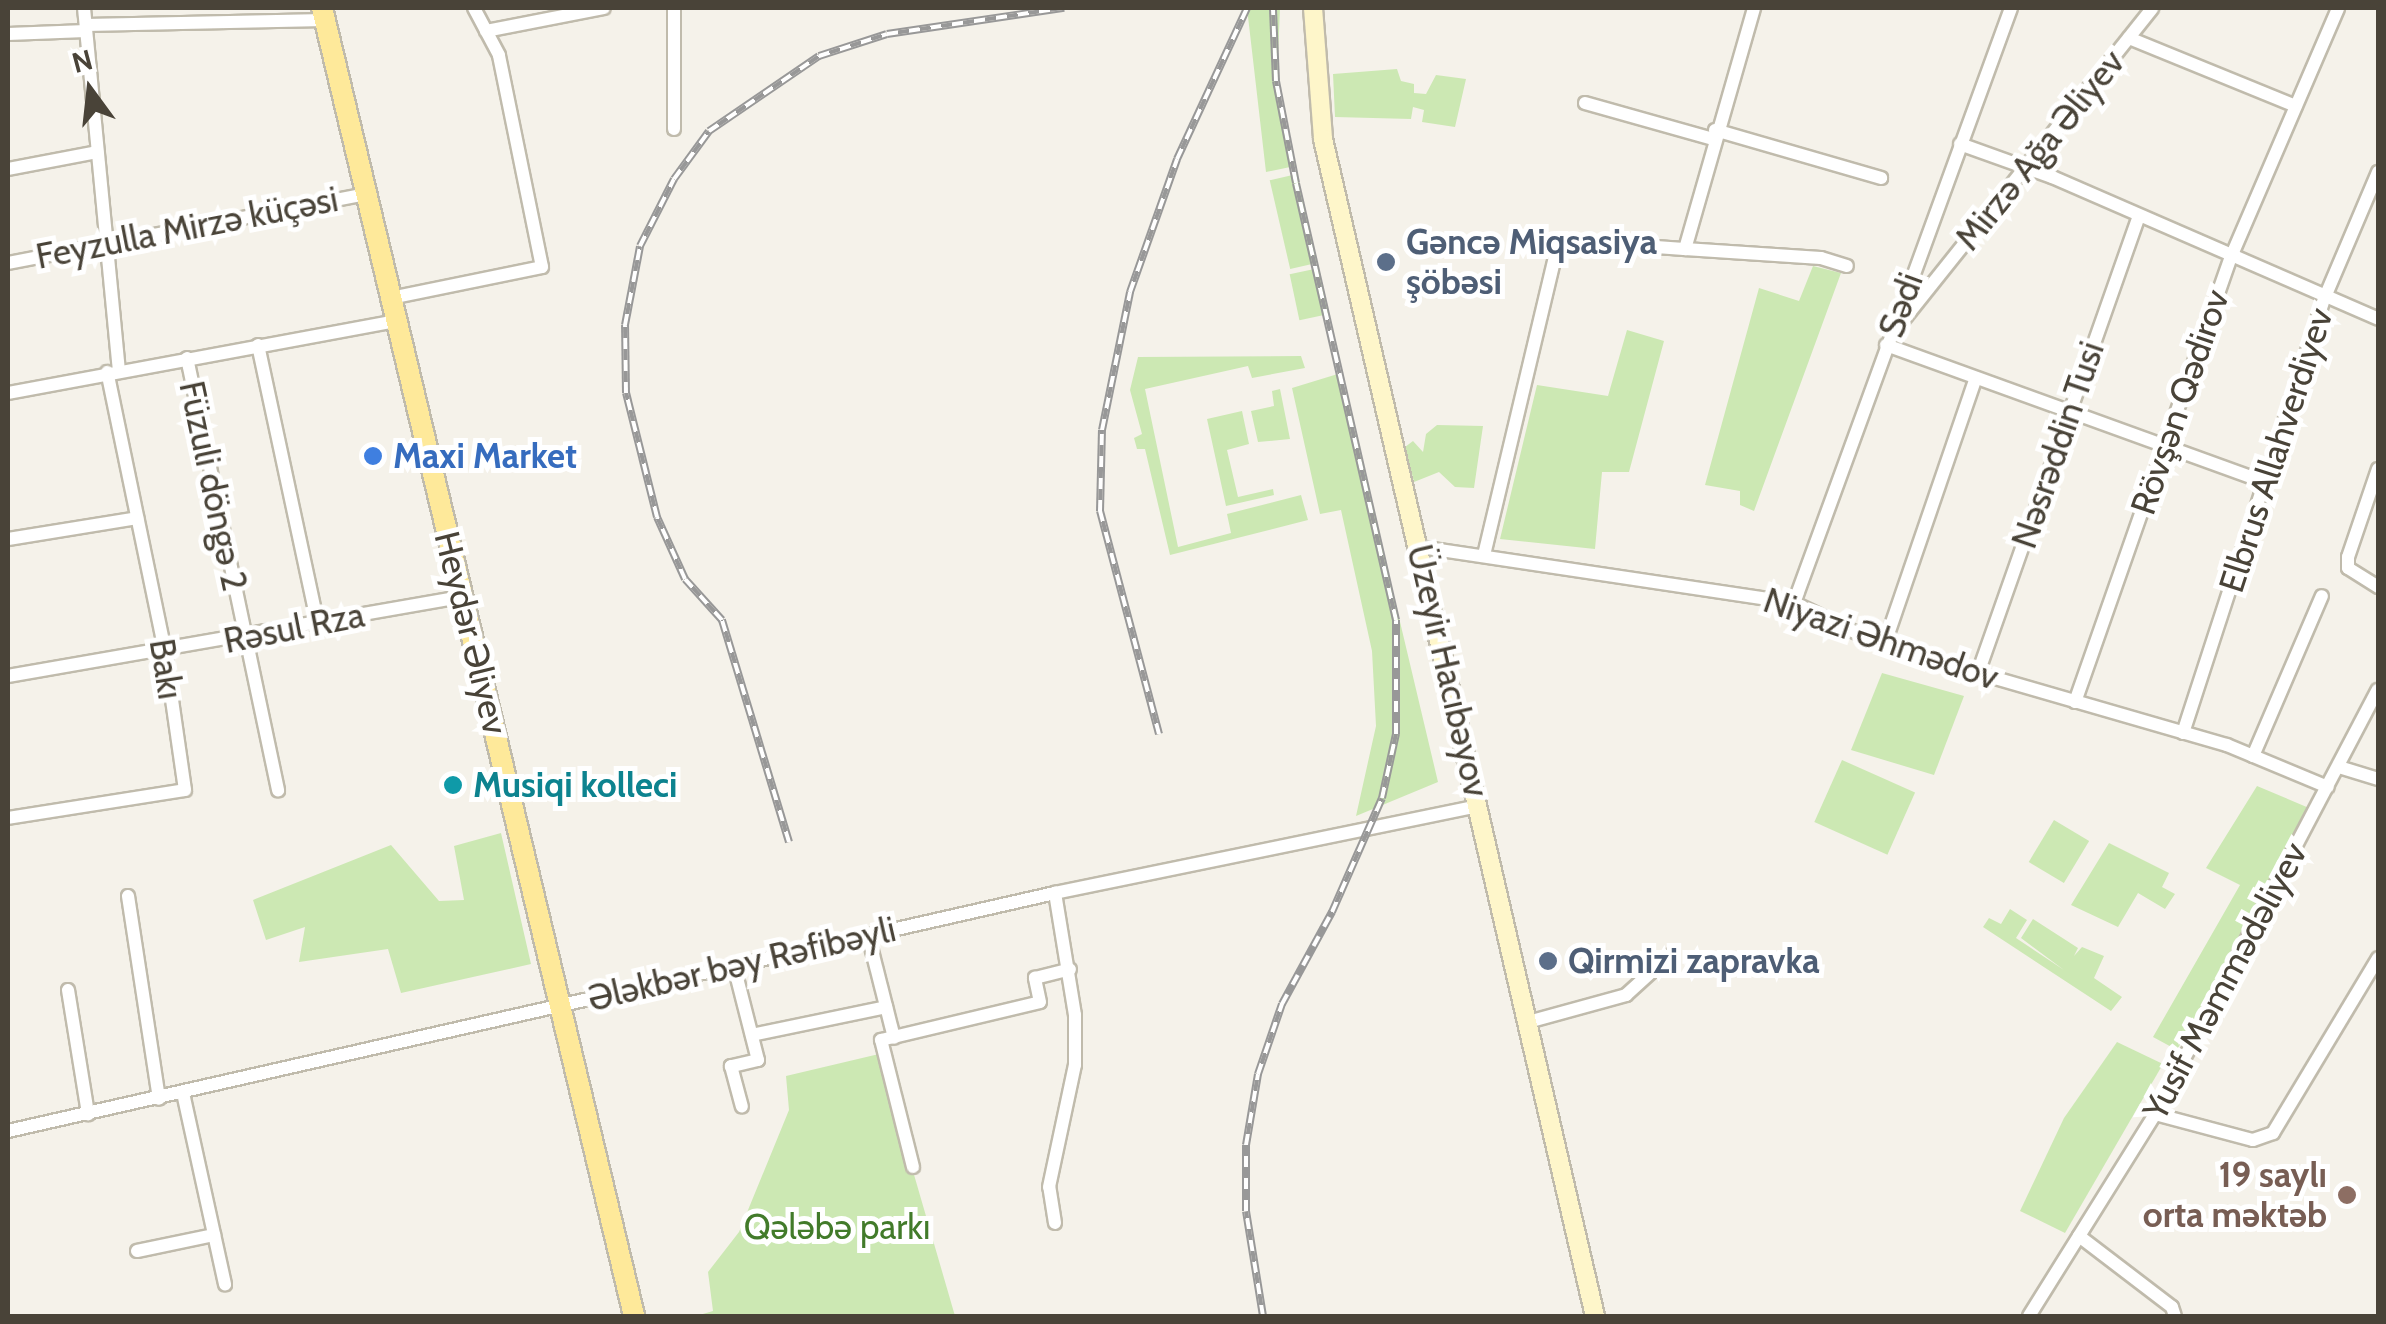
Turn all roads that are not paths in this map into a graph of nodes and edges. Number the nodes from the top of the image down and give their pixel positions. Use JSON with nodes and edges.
{"nodes":[{"id":1,"x":84,"y":8,"type":"edge"},
{"id":2,"x":474,"y":8,"type":"edge"},
{"id":3,"x":604,"y":8,"type":"edge"},
{"id":4,"x":674,"y":8,"type":"edge"},
{"id":5,"x":1313,"y":8,"type":"edge"},
{"id":6,"x":1754,"y":8,"type":"edge"},
{"id":7,"x":2011,"y":8,"type":"edge"},
{"id":8,"x":2152,"y":8,"type":"edge"},
{"id":9,"x":2338,"y":8,"type":"edge"},
{"id":10,"x":324,"y":14,"type":"edge"},
{"id":11,"x":86,"y":28,"type":"junction"},
{"id":12,"x":486,"y":32,"type":"junction"},
{"id":13,"x":8,"y":34,"type":"edge"},
{"id":14,"x":2129,"y":38,"type":"junction"},
{"id":15,"x":1585,"y":103,"type":"dead end"},
{"id":16,"x":2296,"y":106,"type":"junction"},
{"id":17,"x":674,"y":129,"type":"dead end"},
{"id":18,"x":1714,"y":134,"type":"junction"},
{"id":19,"x":1960,"y":144,"type":"junction"},
{"id":20,"x":97,"y":152,"type":"junction"},
{"id":21,"x":2027,"y":167,"type":"junction"},
{"id":22,"x":8,"y":169,"type":"edge"},
{"id":23,"x":2378,"y":172,"type":"edge"},
{"id":24,"x":1881,"y":178,"type":"dead end"},
{"id":25,"x":366,"y":194,"type":"junction"},
{"id":26,"x":2139,"y":216,"type":"junction"},
{"id":27,"x":107,"y":244,"type":"junction"},
{"id":28,"x":1685,"y":249,"type":"junction"},
{"id":29,"x":2230,"y":258,"type":"junction"},
{"id":30,"x":8,"y":263,"type":"edge"},
{"id":31,"x":1847,"y":266,"type":"dead end"},
{"id":32,"x":391,"y":298,"type":"junction"},
{"id":33,"x":2325,"y":298,"type":"junction"},
{"id":34,"x":2378,"y":318,"type":"edge"},
{"id":35,"x":396,"y":321,"type":"junction"},
{"id":36,"x":1888,"y":342,"type":"junction"},
{"id":37,"x":258,"y":345,"type":"junction"},
{"id":38,"x":187,"y":358,"type":"junction"},
{"id":39,"x":113,"y":371,"type":"junction"},
{"id":40,"x":1976,"y":378,"type":"junction"},
{"id":41,"x":8,"y":393,"type":"edge"},
{"id":42,"x":2070,"y":413,"type":"junction"},
{"id":43,"x":2164,"y":448,"type":"junction"},
{"id":44,"x":2378,"y":469,"type":"edge"},
{"id":45,"x":2268,"y":482,"type":"junction"},
{"id":46,"x":137,"y":518,"type":"junction"},
{"id":47,"x":8,"y":539,"type":"edge"},
{"id":48,"x":1420,"y":546,"type":"junction"},
{"id":49,"x":1484,"y":556,"type":"junction"},
{"id":50,"x":2378,"y":586,"type":"edge"},
{"id":51,"x":2322,"y":596,"type":"dead end"},
{"id":52,"x":461,"y":597,"type":"junction"},
{"id":53,"x":1794,"y":604,"type":"junction"},
{"id":54,"x":318,"y":624,"type":"junction"},
{"id":55,"x":244,"y":638,"type":"junction"},
{"id":56,"x":1884,"y":646,"type":"junction"},
{"id":57,"x":164,"y":651,"type":"junction"},
{"id":58,"x":1978,"y":673,"type":"junction"},
{"id":59,"x":8,"y":676,"type":"edge"},
{"id":60,"x":2378,"y":690,"type":"edge"},
{"id":61,"x":2075,"y":702,"type":"junction"},
{"id":62,"x":2183,"y":733,"type":"junction"},
{"id":63,"x":2253,"y":756,"type":"junction"},
{"id":64,"x":2339,"y":768,"type":"junction"},
{"id":65,"x":2378,"y":779,"type":"edge"},
{"id":66,"x":2328,"y":787,"type":"junction"},
{"id":67,"x":278,"y":790,"type":"dead end"},
{"id":68,"x":1479,"y":806,"type":"junction"},
{"id":69,"x":8,"y":818,"type":"edge"},
{"id":70,"x":1055,"y":893,"type":"junction"},
{"id":71,"x":128,"y":896,"type":"dead end"},
{"id":72,"x":868,"y":936,"type":"junction"},
{"id":73,"x":1670,"y":955,"type":"dead end"},
{"id":74,"x":2378,"y":958,"type":"edge"},
{"id":75,"x":734,"y":966,"type":"junction"},
{"id":76,"x":1070,"y":969,"type":"junction"},
{"id":77,"x":68,"y":990,"type":"dead end"},
{"id":78,"x":564,"y":1004,"type":"junction"},
{"id":79,"x":886,"y":1007,"type":"junction"},
{"id":80,"x":1528,"y":1022,"type":"junction"},
{"id":81,"x":752,"y":1035,"type":"junction"},
{"id":82,"x":894,"y":1038,"type":"junction"},
{"id":83,"x":182,"y":1093,"type":"junction"},
{"id":84,"x":159,"y":1098,"type":"junction"},
{"id":85,"x":742,"y":1107,"type":"dead end"},
{"id":86,"x":88,"y":1114,"type":"junction"},
{"id":87,"x":2154,"y":1114,"type":"junction"},
{"id":88,"x":8,"y":1131,"type":"edge"},
{"id":89,"x":912,"y":1167,"type":"dead end"},
{"id":90,"x":1055,"y":1223,"type":"dead end"},
{"id":91,"x":214,"y":1235,"type":"junction"},
{"id":92,"x":2080,"y":1236,"type":"junction"},
{"id":93,"x":137,"y":1251,"type":"dead end"},
{"id":94,"x":225,"y":1284,"type":"dead end"},
{"id":95,"x":634,"y":1316,"type":"edge"},
{"id":96,"x":1595,"y":1316,"type":"edge"},
{"id":97,"x":2029,"y":1316,"type":"edge"},
{"id":98,"x":2175,"y":1316,"type":"edge"}],
"edges":[{"from":1,"to":11,"type":"street","name":"Bakı"},
{"from":2,"to":12,"type":"street"},
{"from":3,"to":12,"type":"street"},
{"from":4,"to":17,"type":"street"},
{"from":5,"to":48,"type":"main road","name":"Üzeyir Hacıbəyov"},
{"from":6,"to":18,"type":"street"},
{"from":7,"to":19,"type":"street","name":"Sədi"},
{"from":8,"to":14,"type":"street","name":"Mirzə Ağa Əliyev"},
{"from":9,"to":16,"type":"street","name":"Rövşən Qədirov"},
{"from":10,"to":11,"type":"street"},
{"from":10,"to":25,"type":"main road","name":"Heydər Əliyev"},
{"from":11,"to":13,"type":"street"},
{"from":11,"to":20,"type":"street","name":"Bakı"},
{"from":12,"to":32,"type":"street"},
{"from":14,"to":16,"type":"street"},
{"from":14,"to":21,"type":"street","name":"Mirzə Ağa Əliyev"},
{"from":15,"to":18,"type":"street"},
{"from":16,"to":29,"type":"street","name":"Rövşən Qədirov"},
{"from":18,"to":24,"type":"street"},
{"from":18,"to":28,"type":"street"},
{"from":19,"to":21,"type":"street"},
{"from":19,"to":36,"type":"street","name":"Sədi"},
{"from":20,"to":22,"type":"street"},
{"from":20,"to":27,"type":"street","name":"Bakı"},
{"from":21,"to":26,"type":"street"},
{"from":21,"to":36,"type":"street","name":"Mirzə Ağa Əliyev"},
{"from":23,"to":33,"type":"street","name":"Elbrus Allahverdiyev"},
{"from":25,"to":27,"type":"street","name":"Feyzulla Mirzə küçəsi"},
{"from":25,"to":32,"type":"main road","name":"Heydər Əliyev"},
{"from":26,"to":29,"type":"street"},
{"from":26,"to":42,"type":"street","name":"Nəsrəddin Tusi"},
{"from":27,"to":30,"type":"street","name":"Feyzulla Mirzə küçəsi"},
{"from":27,"to":39,"type":"street","name":"Bakı"},
{"from":28,"to":31,"type":"street"},
{"from":28,"to":49,"type":"street"},
{"from":29,"to":33,"type":"street"},
{"from":29,"to":43,"type":"street","name":"Rövşən Qədirov"},
{"from":32,"to":35,"type":"main road","name":"Heydər Əliyev"},
{"from":33,"to":34,"type":"street"},
{"from":33,"to":45,"type":"street","name":"Elbrus Allahverdiyev"},
{"from":35,"to":37,"type":"street"},
{"from":35,"to":52,"type":"main road","name":"Heydər Əliyev"},
{"from":36,"to":40,"type":"street"},
{"from":36,"to":53,"type":"street","name":"Sədi"},
{"from":37,"to":38,"type":"street"},
{"from":37,"to":54,"type":"street"},
{"from":38,"to":39,"type":"street"},
{"from":38,"to":55,"type":"street","name":"Füzuli döngə 2"},
{"from":39,"to":41,"type":"street"},
{"from":39,"to":46,"type":"street","name":"Bakı"},
{"from":40,"to":42,"type":"street"},
{"from":40,"to":56,"type":"street"},
{"from":42,"to":43,"type":"street"},
{"from":42,"to":58,"type":"street","name":"Nəsrəddin Tusi"},
{"from":43,"to":45,"type":"street"},
{"from":43,"to":61,"type":"street","name":"Rövşən Qədirov"},
{"from":44,"to":50,"type":"street"},
{"from":45,"to":62,"type":"street","name":"Elbrus Allahverdiyev"},
{"from":46,"to":47,"type":"street"},
{"from":46,"to":57,"type":"street","name":"Bakı"},
{"from":48,"to":49,"type":"street","name":"Niyazi Əhmədov"},
{"from":48,"to":68,"type":"main road","name":"Üzeyir Hacıbəyov"},
{"from":49,"to":53,"type":"street","name":"Niyazi Əhmədov"},
{"from":51,"to":63,"type":"street"},
{"from":52,"to":54,"type":"street","name":"Rəsul Rza"},
{"from":52,"to":78,"type":"main road","name":"Heydər Əliyev"},
{"from":53,"to":56,"type":"street","name":"Niyazi Əhmədov"},
{"from":54,"to":55,"type":"street","name":"Rəsul Rza"},
{"from":55,"to":57,"type":"street","name":"Rəsul Rza"},
{"from":55,"to":67,"type":"street","name":"Füzuli döngə 2"},
{"from":56,"to":58,"type":"street","name":"Niyazi Əhmədov"},
{"from":57,"to":59,"type":"street","name":"Rəsul Rza"},
{"from":57,"to":69,"type":"street","name":"Bakı"},
{"from":58,"to":61,"type":"street","name":"Niyazi Əhmədov"},
{"from":60,"to":64,"type":"street","name":"Yusif Məmmədəliyev"},
{"from":61,"to":62,"type":"street","name":"Niyazi Əhmədov"},
{"from":62,"to":63,"type":"street","name":"Niyazi Əhmədov"},
{"from":63,"to":66,"type":"street","name":"Niyazi Əhmədov"},
{"from":64,"to":65,"type":"street"},
{"from":64,"to":66,"type":"street","name":"Yusif Məmmədəliyev"},
{"from":66,"to":87,"type":"street","name":"Yusif Məmmədəliyev"},
{"from":68,"to":70,"type":"street","name":"Ələkbər bəy Rəfibəyli"},
{"from":68,"to":80,"type":"main road","name":"Üzeyir Hacıbəyov"},
{"from":70,"to":72,"type":"street","name":"Ələkbər bəy Rəfibəyli"},
{"from":70,"to":76,"type":"street"},
{"from":71,"to":84,"type":"street"},
{"from":72,"to":75,"type":"street","name":"Ələkbər bəy Rəfibəyli"},
{"from":72,"to":79,"type":"street"},
{"from":73,"to":80,"type":"street"},
{"from":74,"to":87,"type":"street"},
{"from":75,"to":78,"type":"street","name":"Ələkbər bəy Rəfibəyli"},
{"from":75,"to":81,"type":"street"},
{"from":76,"to":82,"type":"street"},
{"from":76,"to":90,"type":"street"},
{"from":77,"to":86,"type":"street"},
{"from":78,"to":83,"type":"street","name":"Ələkbər bəy Rəfibəyli"},
{"from":78,"to":95,"type":"main road","name":"Heydər Əliyev"},
{"from":79,"to":81,"type":"street"},
{"from":79,"to":82,"type":"street"},
{"from":80,"to":96,"type":"main road","name":"Üzeyir Hacıbəyov"},
{"from":81,"to":85,"type":"street"},
{"from":82,"to":89,"type":"street"},
{"from":83,"to":84,"type":"street","name":"Ələkbər bəy Rəfibəyli"},
{"from":83,"to":91,"type":"street"},
{"from":84,"to":86,"type":"street","name":"Ələkbər bəy Rəfibəyli"},
{"from":86,"to":88,"type":"street","name":"Ələkbər bəy Rəfibəyli"},
{"from":87,"to":92,"type":"street","name":"Yusif Məmmədəliyev"},
{"from":91,"to":93,"type":"street"},
{"from":91,"to":94,"type":"street"},
{"from":92,"to":97,"type":"street","name":"Yusif Məmmədəliyev"},
{"from":92,"to":98,"type":"street"}]}
